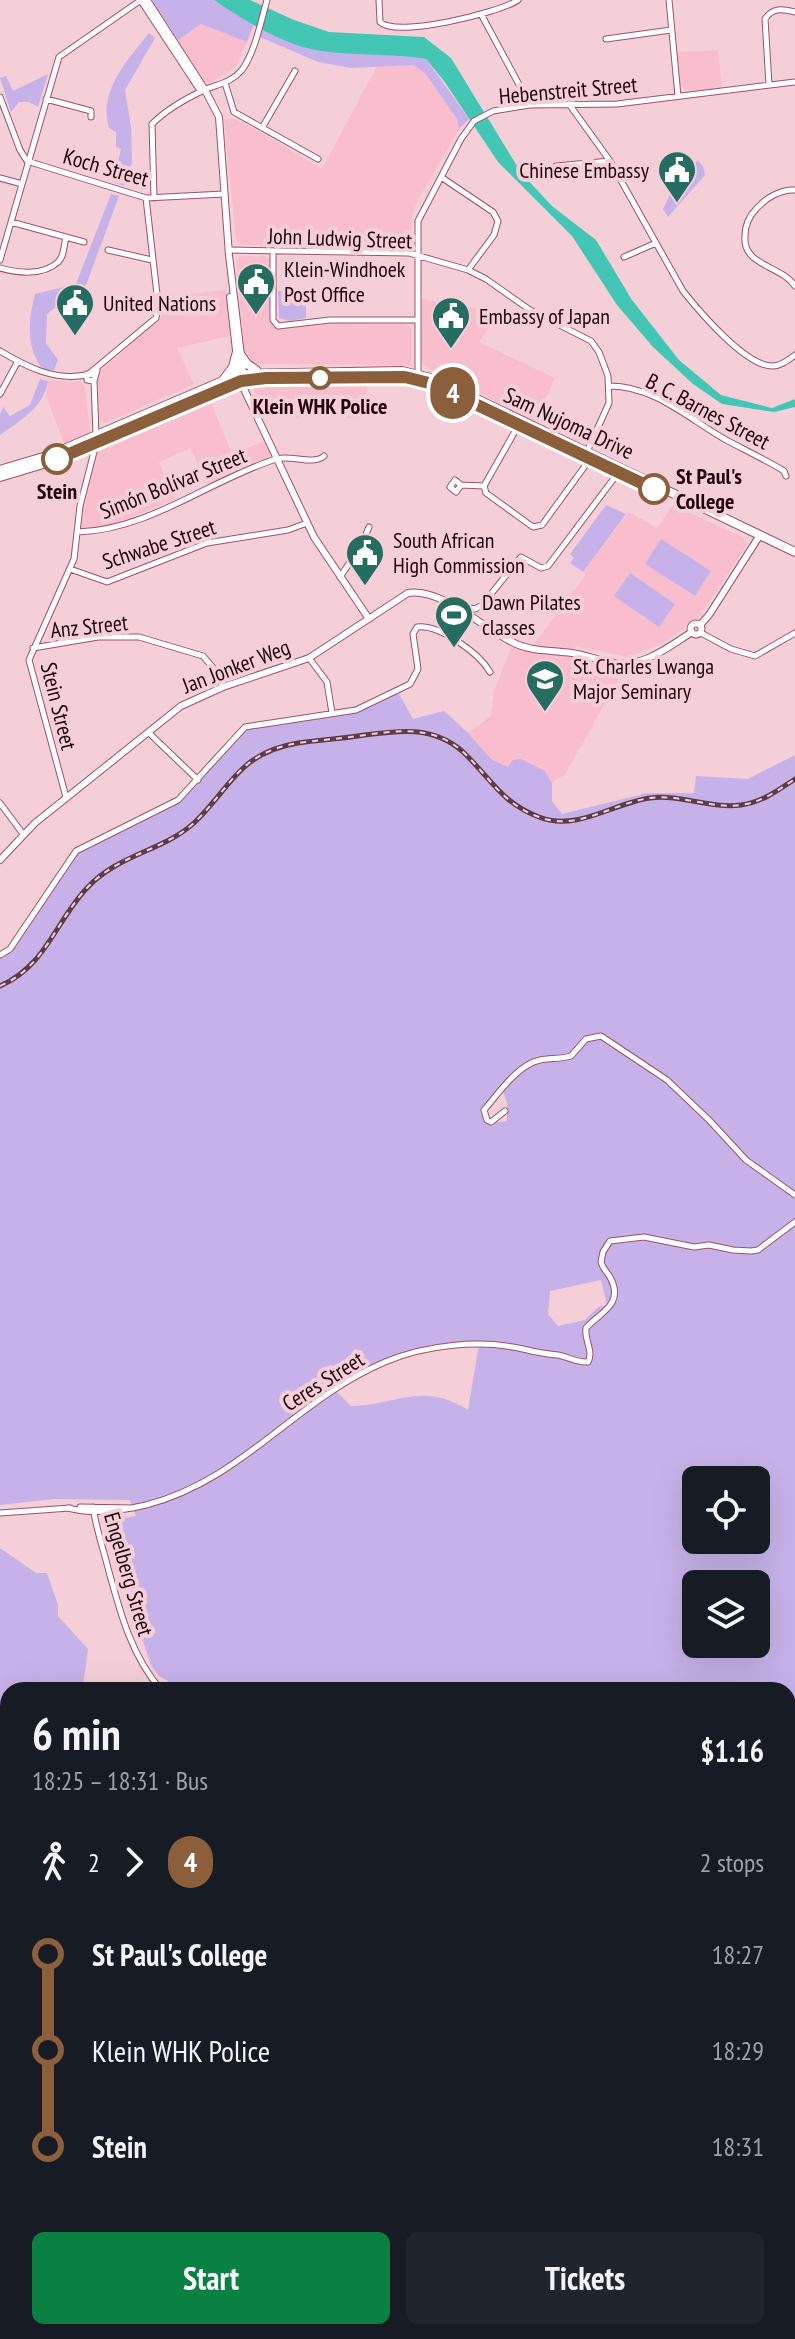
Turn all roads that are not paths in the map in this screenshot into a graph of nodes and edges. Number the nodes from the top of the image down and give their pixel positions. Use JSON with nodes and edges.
{"nodes":[{"id":1,"x":141,"y":0,"type":"edge"},
{"id":2,"x":147,"y":0,"type":"edge"},
{"id":3,"x":379,"y":0,"type":"edge"},
{"id":4,"x":518,"y":0,"type":"edge"},
{"id":5,"x":669,"y":0,"type":"edge"},
{"id":6,"x":266,"y":2,"type":"edge"},
{"id":7,"x":795,"y":12,"type":"edge"},
{"id":8,"x":481,"y":14,"type":"junction"},
{"id":9,"x":671,"y":30,"type":"junction"},
{"id":10,"x":606,"y":39,"type":"dead end"},
{"id":11,"x":295,"y":71,"type":"dead end"},
{"id":12,"x":795,"y":82,"type":"edge"},
{"id":13,"x":225,"y":83,"type":"junction"},
{"id":14,"x":769,"y":85,"type":"junction"},
{"id":15,"x":204,"y":91,"type":"junction"},
{"id":16,"x":678,"y":96,"type":"junction"},
{"id":17,"x":0,"y":97,"type":"edge"},
{"id":18,"x":46,"y":99,"type":"junction"},
{"id":19,"x":568,"y":103,"type":"junction"},
{"id":20,"x":530,"y":105,"type":"junction"},
{"id":21,"x":91,"y":117,"type":"dead end"},
{"id":22,"x":262,"y":128,"type":"junction"},
{"id":23,"x":318,"y":159,"type":"dead end"},
{"id":24,"x":27,"y":161,"type":"junction"},
{"id":25,"x":610,"y":161,"type":"junction"},
{"id":26,"x":556,"y":166,"type":"dead end"},
{"id":27,"x":441,"y":177,"type":"junction"},
{"id":28,"x":0,"y":178,"type":"edge"},
{"id":29,"x":23,"y":184,"type":"junction"},
{"id":30,"x":795,"y":190,"type":"edge"},
{"id":31,"x":224,"y":194,"type":"junction"},
{"id":32,"x":146,"y":198,"type":"junction"},
{"id":33,"x":154,"y":198,"type":"junction"},
{"id":34,"x":11,"y":222,"type":"junction"},
{"id":35,"x":66,"y":237,"type":"junction"},
{"id":36,"x":3,"y":241,"type":"edge"},
{"id":37,"x":84,"y":242,"type":"dead end"},
{"id":38,"x":656,"y":243,"type":"junction"},
{"id":39,"x":108,"y":250,"type":"dead end"},
{"id":40,"x":273,"y":251,"type":"junction"},
{"id":41,"x":229,"y":253,"type":"junction"},
{"id":42,"x":417,"y":255,"type":"junction"},
{"id":43,"x":624,"y":257,"type":"dead end"},
{"id":44,"x":0,"y":260,"type":"edge"},
{"id":45,"x":152,"y":260,"type":"junction"},
{"id":46,"x":0,"y":268,"type":"edge"},
{"id":47,"x":468,"y":270,"type":"junction"},
{"id":48,"x":795,"y":286,"type":"edge"},
{"id":49,"x":417,"y":320,"type":"junction"},
{"id":50,"x":0,"y":351,"type":"edge"},
{"id":51,"x":238,"y":355,"type":"junction"},
{"id":52,"x":795,"y":355,"type":"edge"},
{"id":53,"x":18,"y":361,"type":"junction"},
{"id":54,"x":265,"y":372,"type":"junction"},
{"id":55,"x":418,"y":376,"type":"junction"},
{"id":56,"x":90,"y":378,"type":"junction"},
{"id":57,"x":223,"y":379,"type":"junction"},
{"id":58,"x":243,"y":380,"type":"junction"},
{"id":59,"x":610,"y":386,"type":"junction"},
{"id":60,"x":0,"y":394,"type":"edge"},
{"id":61,"x":519,"y":424,"type":"junction"},
{"id":62,"x":96,"y":440,"type":"junction"},
{"id":63,"x":324,"y":456,"type":"dead end"},
{"id":64,"x":589,"y":456,"type":"junction"},
{"id":65,"x":278,"y":458,"type":"junction"},
{"id":66,"x":0,"y":470,"type":"edge"},
{"id":67,"x":620,"y":470,"type":"junction"},
{"id":68,"x":786,"y":476,"type":"dead end"},
{"id":69,"x":0,"y":477,"type":"edge"},
{"id":70,"x":461,"y":485,"type":"dead end"},
{"id":71,"x":484,"y":486,"type":"junction"},
{"id":72,"x":307,"y":523,"type":"junction"},
{"id":73,"x":369,"y":527,"type":"dead end"},
{"id":74,"x":78,"y":532,"type":"junction"},
{"id":75,"x":759,"y":536,"type":"junction"},
{"id":76,"x":794,"y":552,"type":"edge"},
{"id":77,"x":70,"y":569,"type":"junction"},
{"id":78,"x":340,"y":577,"type":"junction"},
{"id":79,"x":455,"y":607,"type":"junction"},
{"id":80,"x":369,"y":619,"type":"junction"},
{"id":81,"x":700,"y":629,"type":"junction"},
{"id":82,"x":795,"y":633,"type":"edge"},
{"id":83,"x":33,"y":648,"type":"junction"},
{"id":84,"x":309,"y":658,"type":"junction"},
{"id":85,"x":490,"y":672,"type":"dead end"},
{"id":86,"x":223,"y":687,"type":"junction"},
{"id":87,"x":332,"y":713,"type":"junction"},
{"id":88,"x":148,"y":732,"type":"junction"},
{"id":89,"x":198,"y":780,"type":"junction"},
{"id":90,"x":66,"y":797,"type":"junction"},
{"id":91,"x":0,"y":803,"type":"edge"},
{"id":92,"x":23,"y":834,"type":"junction"},
{"id":93,"x":0,"y":860,"type":"edge"},
{"id":94,"x":0,"y":955,"type":"edge"},
{"id":95,"x":505,"y":1111,"type":"dead end"},
{"id":96,"x":795,"y":1195,"type":"edge"},
{"id":97,"x":795,"y":1222,"type":"edge"},
{"id":98,"x":68,"y":1508,"type":"junction"},
{"id":99,"x":135,"y":1508,"type":"junction"},
{"id":100,"x":94,"y":1509,"type":"junction"},
{"id":101,"x":79,"y":1510,"type":"junction"},
{"id":102,"x":109,"y":1511,"type":"junction"},
{"id":103,"x":0,"y":1513,"type":"edge"},
{"id":104,"x":96,"y":1521,"type":"junction"},
{"id":105,"x":155,"y":1682,"type":"edge"}],
"edges":[{"from":1,"to":15,"type":"main road"},
{"from":1,"to":18,"type":"street"},
{"from":2,"to":15,"type":"main road"},
{"from":3,"to":8,"type":"street"},
{"from":4,"to":8,"type":"street"},
{"from":5,"to":9,"type":"street"},
{"from":6,"to":13,"type":"street"},
{"from":7,"to":14,"type":"street"},
{"from":8,"to":20,"type":"street"},
{"from":9,"to":10,"type":"street"},
{"from":9,"to":16,"type":"street"},
{"from":11,"to":22,"type":"street"},
{"from":12,"to":14,"type":"street","name":"Hebenstreit Street"},
{"from":13,"to":15,"type":"street"},
{"from":13,"to":22,"type":"street"},
{"from":14,"to":16,"type":"street","name":"Hebenstreit Street"},
{"from":15,"to":31,"type":"main road"},
{"from":15,"to":33,"type":"street"},
{"from":16,"to":19,"type":"street","name":"Hebenstreit Street"},
{"from":17,"to":24,"type":"street"},
{"from":18,"to":21,"type":"street"},
{"from":18,"to":24,"type":"street"},
{"from":19,"to":20,"type":"street","name":"Hebenstreit Street"},
{"from":19,"to":25,"type":"street"},
{"from":20,"to":27,"type":"street","name":"Hebenstreit Street"},
{"from":22,"to":23,"type":"street"},
{"from":24,"to":29,"type":"street"},
{"from":24,"to":32,"type":"street","name":"Koch Street"},
{"from":25,"to":26,"type":"street"},
{"from":25,"to":38,"type":"street"},
{"from":27,"to":42,"type":"street","name":"Hebenstreit Street"},
{"from":27,"to":47,"type":"street"},
{"from":28,"to":29,"type":"street"},
{"from":29,"to":34,"type":"street"},
{"from":30,"to":48,"type":"street"},
{"from":31,"to":33,"type":"street","name":"Koch Street"},
{"from":31,"to":41,"type":"main road"},
{"from":32,"to":33,"type":"street","name":"Koch Street"},
{"from":32,"to":45,"type":"street"},
{"from":34,"to":35,"type":"street"},
{"from":34,"to":36,"type":"street"},
{"from":35,"to":37,"type":"street"},
{"from":35,"to":46,"type":"street"},
{"from":36,"to":44,"type":"street"},
{"from":38,"to":43,"type":"street"},
{"from":38,"to":52,"type":"street"},
{"from":39,"to":45,"type":"street"},
{"from":40,"to":41,"type":"street","name":"John Ludwig Street"},
{"from":40,"to":42,"type":"street","name":"John Ludwig Street"},
{"from":40,"to":49,"type":"street"},
{"from":41,"to":51,"type":"main road"},
{"from":42,"to":47,"type":"street","name":"John Ludwig Street"},
{"from":42,"to":49,"type":"street","name":"Hebenstreit Street"},
{"from":45,"to":56,"type":"street"},
{"from":47,"to":59,"type":"street","name":"John Ludwig Street"},
{"from":49,"to":55,"type":"street","name":"Hebenstreit Street"},
{"from":50,"to":53,"type":"street"},
{"from":51,"to":54,"type":"highway"},
{"from":51,"to":57,"type":"highway"},
{"from":51,"to":58,"type":"main road"},
{"from":53,"to":56,"type":"street"},
{"from":53,"to":60,"type":"street"},
{"from":54,"to":55,"type":"highway","name":"Sam Nujoma Drive"},
{"from":54,"to":58,"type":"highway","name":"Sam Nujoma Drive"},
{"from":55,"to":58,"type":"highway","name":"Sam Nujoma Drive"},
{"from":55,"to":61,"type":"highway","name":"Sam Nujoma Drive"},
{"from":56,"to":62,"type":"street","name":"Stein Street"},
{"from":57,"to":58,"type":"highway","name":"Sam Nujoma Drive"},
{"from":57,"to":62,"type":"highway","name":"Sam Nujoma Drive"},
{"from":58,"to":62,"type":"highway","name":"Sam Nujoma Drive"},
{"from":58,"to":65,"type":"main road"},
{"from":59,"to":64,"type":"street"},
{"from":59,"to":68,"type":"street","name":"B. C. Barnes Street"},
{"from":61,"to":64,"type":"highway","name":"Sam Nujoma Drive"},
{"from":61,"to":71,"type":"street"},
{"from":62,"to":66,"type":"highway","name":"Sam Nujoma Drive"},
{"from":62,"to":69,"type":"highway","name":"Sam Nujoma Drive"},
{"from":62,"to":74,"type":"street","name":"Stein Street"},
{"from":63,"to":65,"type":"street"},
{"from":64,"to":67,"type":"highway","name":"Sam Nujoma Drive"},
{"from":64,"to":71,"type":"street"},
{"from":65,"to":72,"type":"main road"},
{"from":65,"to":74,"type":"street","name":"Simón Bolívar Street"},
{"from":67,"to":75,"type":"highway","name":"Sam Nujoma Drive"},
{"from":67,"to":79,"type":"street"},
{"from":70,"to":71,"type":"street"},
{"from":72,"to":77,"type":"street","name":"Schwabe Street"},
{"from":72,"to":78,"type":"main road"},
{"from":73,"to":78,"type":"street"},
{"from":74,"to":77,"type":"street","name":"Stein Street"},
{"from":75,"to":76,"type":"highway","name":"Sam Nujoma Drive"},
{"from":75,"to":81,"type":"main road"},
{"from":77,"to":83,"type":"street","name":"Stein Street"},
{"from":78,"to":80,"type":"main road"},
{"from":79,"to":80,"type":"main road","name":"Jan Jonker Weg"},
{"from":79,"to":81,"type":"main road","name":"Jan Jonker Weg"},
{"from":80,"to":84,"type":"main road","name":"Jan Jonker Weg"},
{"from":81,"to":82,"type":"street"},
{"from":83,"to":86,"type":"street","name":"Anz Street"},
{"from":83,"to":90,"type":"street","name":"Stein Street"},
{"from":84,"to":86,"type":"main road","name":"Jan Jonker Weg"},
{"from":84,"to":87,"type":"street"},
{"from":85,"to":87,"type":"street"},
{"from":86,"to":88,"type":"main road","name":"Jan Jonker Weg"},
{"from":87,"to":89,"type":"street"},
{"from":88,"to":89,"type":"street"},
{"from":88,"to":90,"type":"main road","name":"Jan Jonker Weg"},
{"from":89,"to":94,"type":"street"},
{"from":90,"to":92,"type":"main road","name":"Jan Jonker Weg"},
{"from":91,"to":92,"type":"street"},
{"from":92,"to":93,"type":"main road","name":"Jan Jonker Weg"},
{"from":95,"to":96,"type":"street"},
{"from":97,"to":99,"type":"street","name":"Ceres Street"},
{"from":98,"to":100,"type":"street","name":"Ceres Street"},
{"from":98,"to":101,"type":"street","name":"Ceres Street"},
{"from":98,"to":103,"type":"street","name":"Ceres Street"},
{"from":99,"to":100,"type":"street","name":"Ceres Street"},
{"from":99,"to":102,"type":"street","name":"Ceres Street"},
{"from":100,"to":101,"type":"street","name":"Ceres Street"},
{"from":100,"to":102,"type":"street","name":"Ceres Street"},
{"from":100,"to":104,"type":"street","name":"Engelberg Street"},
{"from":101,"to":104,"type":"street"},
{"from":102,"to":104,"type":"street"},
{"from":104,"to":105,"type":"street","name":"Engelberg Street"}]}
